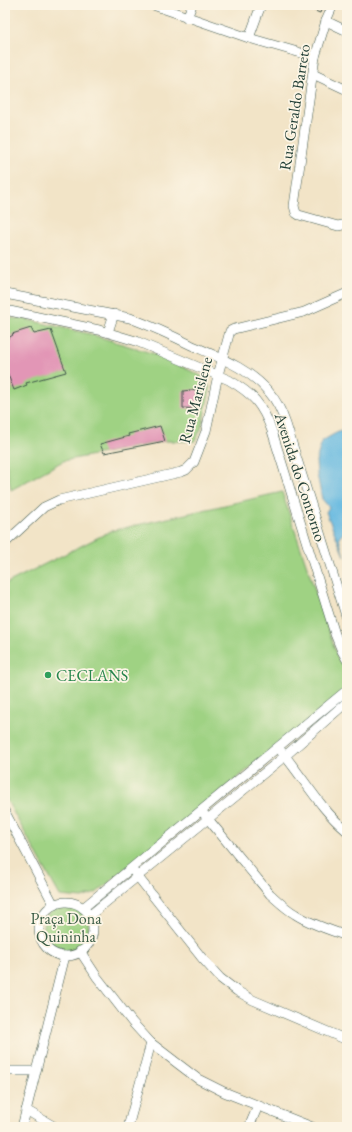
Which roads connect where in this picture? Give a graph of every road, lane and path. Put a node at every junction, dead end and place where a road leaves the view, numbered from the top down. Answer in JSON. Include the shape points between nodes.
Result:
{"nodes":[{"id":1,"x":153,"y":5,"type":"edge"},
{"id":2,"x":192,"y":5,"type":"edge"},
{"id":3,"x":261,"y":5,"type":"edge"},
{"id":4,"x":333,"y":5,"type":"edge"},
{"id":5,"x":187,"y":18,"type":"junction"},
{"id":6,"x":326,"y":21,"type":"junction"},
{"id":7,"x":347,"y":31,"type":"edge"},
{"id":8,"x":249,"y":38,"type":"junction"},
{"id":9,"x":315,"y":57,"type":"junction"},
{"id":10,"x":313,"y":74,"type":"junction"},
{"id":11,"x":347,"y":90,"type":"edge"},
{"id":12,"x":347,"y":224,"type":"edge"},
{"id":13,"x":347,"y":293,"type":"edge"},
{"id":14,"x":5,"y":294,"type":"edge"},
{"id":15,"x":5,"y":310,"type":"edge"},
{"id":16,"x":114,"y":314,"type":"junction"},
{"id":17,"x":108,"y":332,"type":"junction"},
{"id":18,"x":222,"y":358,"type":"junction"},
{"id":19,"x":218,"y":375,"type":"junction"},
{"id":20,"x":5,"y":543,"type":"edge"},
{"id":21,"x":347,"y":619,"type":"edge"},
{"id":22,"x":347,"y":660,"type":"edge"},
{"id":23,"x":347,"y":690,"type":"edge"},
{"id":24,"x":347,"y":702,"type":"edge"},
{"id":25,"x":278,"y":747,"type":"junction"},
{"id":26,"x":285,"y":756,"type":"junction"},
{"id":27,"x":201,"y":810,"type":"junction"},
{"id":28,"x":5,"y":812,"type":"edge"},
{"id":29,"x":208,"y":818,"type":"junction"},
{"id":30,"x":9,"y":828,"type":"edge"},
{"id":31,"x":347,"y":830,"type":"edge"},
{"id":32,"x":131,"y":868,"type":"junction"},
{"id":33,"x":138,"y":876,"type":"junction"},
{"id":34,"x":54,"y":905,"type":"junction"},
{"id":35,"x":83,"y":908,"type":"junction"},
{"id":36,"x":89,"y":916,"type":"junction"},
{"id":37,"x":347,"y":936,"type":"edge"},
{"id":38,"x":80,"y":951,"type":"junction"},
{"id":39,"x":65,"y":956,"type":"junction"},
{"id":40,"x":347,"y":1040,"type":"edge"},
{"id":41,"x":151,"y":1043,"type":"junction"},
{"id":42,"x":5,"y":1071,"type":"edge"},
{"id":43,"x":35,"y":1071,"type":"junction"},
{"id":44,"x":258,"y":1106,"type":"junction"},
{"id":45,"x":26,"y":1110,"type":"junction"},
{"id":46,"x":22,"y":1127,"type":"edge"},
{"id":47,"x":55,"y":1127,"type":"edge"},
{"id":48,"x":128,"y":1127,"type":"edge"},
{"id":49,"x":249,"y":1127,"type":"edge"},
{"id":50,"x":312,"y":1127,"type":"edge"}],
"edges":[{"from":1,"to":5,"type":"street"},
{"from":2,"to":5,"type":"street"},
{"from":3,"to":8,"type":"street"},
{"from":4,"to":6,"type":"street","name":"Rua Geraldo Barreto"},
{"from":5,"to":8,"type":"street"},
{"from":6,"to":7,"type":"street"},
{"from":6,"to":9,"type":"street","name":"Rua Geraldo Barreto"},
{"from":8,"to":9,"type":"street"},
{"from":9,"to":10,"type":"street","name":"Rua Geraldo Barreto"},
{"from":10,"to":11,"type":"street"},
{"from":10,"to":12,"type":"street","name":"Rua Geraldo Barreto","via":[[294,206],[299,215],[338,226]]},
{"from":13,"to":18,"type":"street","name":"Rua Marislene","via":[[304,312],[230,331]]},
{"from":14,"to":16,"type":"street"},
{"from":15,"to":17,"type":"street","name":"Avenida do Contorno"},
{"from":16,"to":17,"type":"street"},
{"from":16,"to":18,"type":"street","via":[[147,324]]},
{"from":17,"to":19,"type":"street","name":"Avenida do Contorno","via":[[155,348]]},
{"from":18,"to":19,"type":"street","name":"Rua Marislene"},
{"from":18,"to":21,"type":"street","via":[[245,370],[268,391],[280,409]]},
{"from":19,"to":20,"type":"street","name":"Rua Marislene","via":[[206,431],[194,462],[186,470],[58,500],[44,507]]},
{"from":19,"to":22,"type":"street","name":"Avenida do Contorno","via":[[242,387],[255,398],[268,421],[335,634]]},
{"from":23,"to":25,"type":"street"},
{"from":24,"to":26,"type":"street"},
{"from":25,"to":26,"type":"street"},
{"from":25,"to":27,"type":"street"},
{"from":26,"to":29,"type":"street"},
{"from":26,"to":31,"type":"street","via":[[325,809]]},
{"from":27,"to":29,"type":"street"},
{"from":27,"to":32,"type":"street"},
{"from":28,"to":30,"type":"street"},
{"from":29,"to":33,"type":"street"},
{"from":29,"to":37,"type":"street","via":[[270,894],[283,906],[307,921]]},
{"from":30,"to":34,"type":"street"},
{"from":32,"to":33,"type":"street"},
{"from":32,"to":35,"type":"street"},
{"from":33,"to":36,"type":"street"},
{"from":33,"to":40,"type":"street","via":[[220,978],[253,1000]]},
{"from":34,"to":35,"type":"street","via":[[69,902]]},
{"from":34,"to":39,"type":"street","via":[[41,917],[39,935],[48,950]]},
{"from":35,"to":36,"type":"street"},
{"from":36,"to":38,"type":"street","via":[[93,931],[91,939]]},
{"from":38,"to":39,"type":"street"},
{"from":38,"to":41,"type":"street","via":[[109,994]]},
{"from":39,"to":43,"type":"street"},
{"from":41,"to":44,"type":"street","via":[[198,1079]]},
{"from":41,"to":48,"type":"street"},
{"from":42,"to":43,"type":"street"},
{"from":43,"to":45,"type":"street"},
{"from":44,"to":49,"type":"street"},
{"from":44,"to":50,"type":"street"},
{"from":45,"to":46,"type":"street"},
{"from":45,"to":47,"type":"street"}]}
